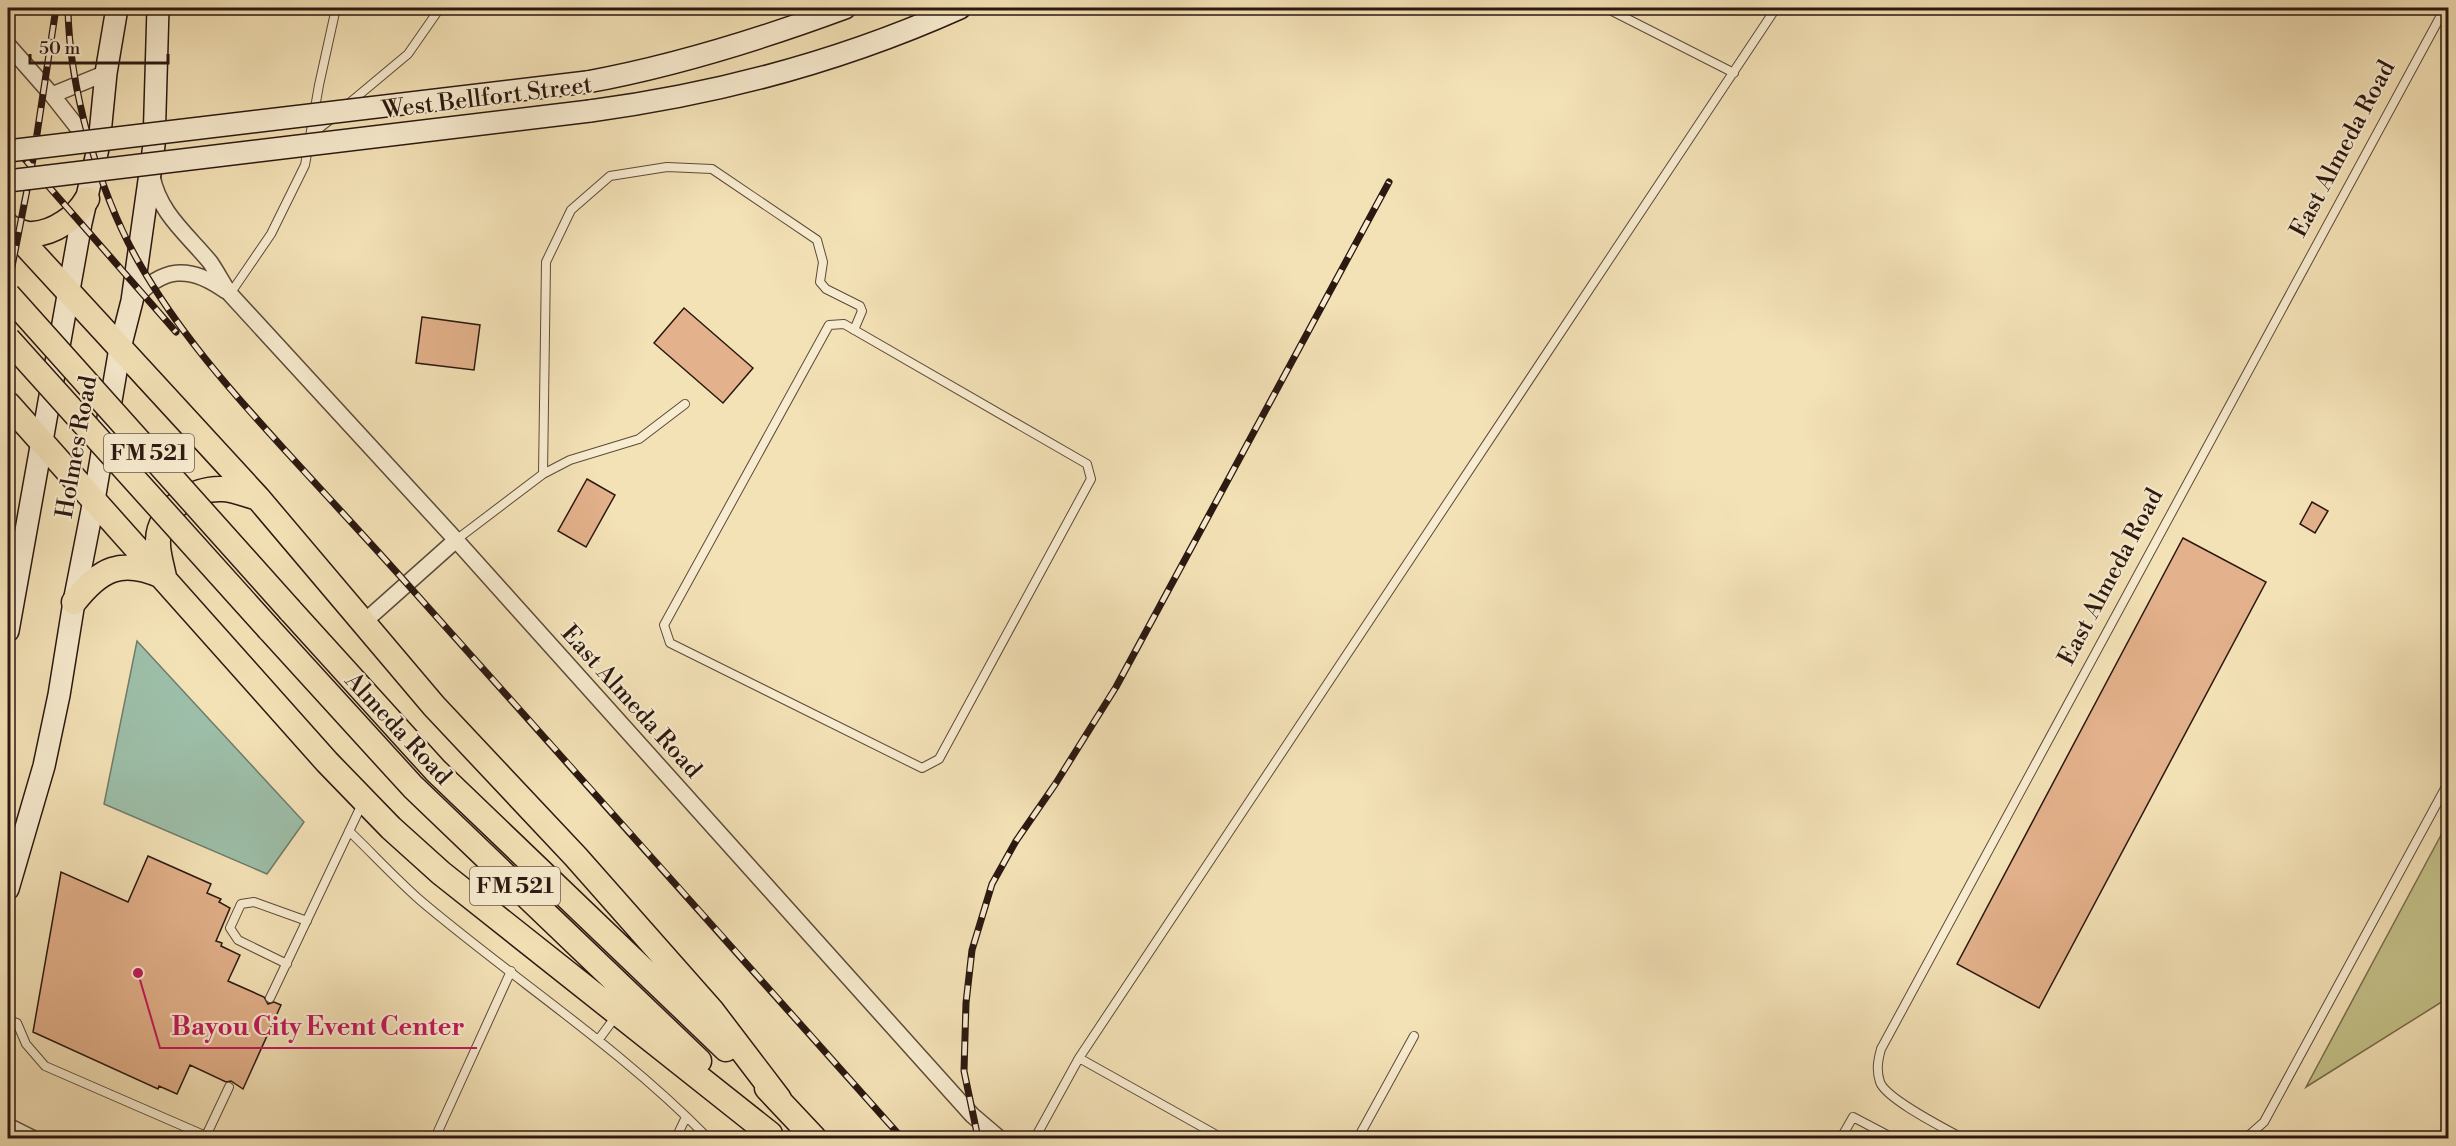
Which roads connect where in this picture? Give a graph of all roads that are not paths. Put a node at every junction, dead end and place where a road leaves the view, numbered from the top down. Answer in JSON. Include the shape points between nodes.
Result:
{"nodes":[{"id":1,"x":117,"y":8,"type":"edge"},
{"id":2,"x":158,"y":8,"type":"edge"},
{"id":3,"x":336,"y":8,"type":"edge"},
{"id":4,"x":440,"y":8,"type":"edge"},
{"id":5,"x":845,"y":8,"type":"edge"},
{"id":6,"x":960,"y":8,"type":"edge"},
{"id":7,"x":1606,"y":8,"type":"edge"},
{"id":8,"x":1776,"y":8,"type":"edge"},
{"id":9,"x":2445,"y":8,"type":"edge"},
{"id":10,"x":8,"y":45,"type":"edge"},
{"id":11,"x":106,"y":73,"type":"junction"},
{"id":12,"x":1734,"y":73,"type":"junction"},
{"id":13,"x":52,"y":95,"type":"junction"},
{"id":14,"x":311,"y":135,"type":"junction"},
{"id":15,"x":8,"y":151,"type":"edge"},
{"id":16,"x":97,"y":152,"type":"junction"},
{"id":17,"x":152,"y":173,"type":"junction"},
{"id":18,"x":8,"y":181,"type":"edge"},
{"id":19,"x":87,"y":198,"type":"junction"},
{"id":20,"x":8,"y":227,"type":"edge"},
{"id":21,"x":69,"y":292,"type":"junction"},
{"id":22,"x":230,"y":294,"type":"junction"},
{"id":23,"x":8,"y":295,"type":"edge"},
{"id":24,"x":132,"y":301,"type":"junction"},
{"id":25,"x":854,"y":330,"type":"junction"},
{"id":26,"x":8,"y":339,"type":"edge"},
{"id":27,"x":120,"y":348,"type":"junction"},
{"id":28,"x":8,"y":404,"type":"edge"},
{"id":29,"x":686,"y":404,"type":"dead end"},
{"id":30,"x":42,"y":441,"type":"junction"},
{"id":31,"x":543,"y":474,"type":"junction"},
{"id":32,"x":258,"y":498,"type":"junction"},
{"id":33,"x":94,"y":500,"type":"junction"},
{"id":34,"x":456,"y":540,"type":"junction"},
{"id":35,"x":164,"y":577,"type":"junction"},
{"id":36,"x":74,"y":602,"type":"junction"},
{"id":37,"x":364,"y":622,"type":"junction"},
{"id":38,"x":8,"y":631,"type":"edge"},
{"id":39,"x":2448,"y":783,"type":"edge"},
{"id":40,"x":363,"y":800,"type":"junction"},
{"id":41,"x":349,"y":831,"type":"junction"},
{"id":42,"x":8,"y":889,"type":"edge"},
{"id":43,"x":307,"y":921,"type":"junction"},
{"id":44,"x":287,"y":964,"type":"junction"},
{"id":45,"x":511,"y":971,"type":"junction"},
{"id":46,"x":270,"y":998,"type":"dead end"},
{"id":47,"x":617,"y":1014,"type":"junction"},
{"id":48,"x":8,"y":1020,"type":"edge"},
{"id":49,"x":1414,"y":1036,"type":"dead end"},
{"id":50,"x":599,"y":1039,"type":"junction"},
{"id":51,"x":1079,"y":1058,"type":"junction"},
{"id":52,"x":229,"y":1087,"type":"dead end"},
{"id":53,"x":779,"y":1099,"type":"junction"},
{"id":54,"x":686,"y":1117,"type":"junction"},
{"id":55,"x":8,"y":1125,"type":"edge"},
{"id":56,"x":772,"y":1136,"type":"edge"},
{"id":57,"x":206,"y":1137,"type":"edge"},
{"id":58,"x":32,"y":1138,"type":"edge"},
{"id":59,"x":435,"y":1138,"type":"edge"},
{"id":60,"x":676,"y":1138,"type":"edge"},
{"id":61,"x":708,"y":1138,"type":"edge"},
{"id":62,"x":814,"y":1138,"type":"edge"},
{"id":63,"x":999,"y":1138,"type":"edge"},
{"id":64,"x":1035,"y":1138,"type":"edge"},
{"id":65,"x":1222,"y":1138,"type":"edge"},
{"id":66,"x":1358,"y":1138,"type":"edge"},
{"id":67,"x":1841,"y":1138,"type":"edge"},
{"id":68,"x":1893,"y":1138,"type":"edge"},
{"id":69,"x":1962,"y":1138,"type":"edge"},
{"id":70,"x":2246,"y":1138,"type":"edge"}],
"edges":[{"from":1,"to":11,"type":"main road","name":"Holmes Road"},
{"from":2,"to":17,"type":"main road","name":"Holmes Road"},
{"from":3,"to":14,"type":"lane"},
{"from":4,"to":14,"type":"lane","via":[[408,54]]},
{"from":5,"to":15,"type":"main road","name":"West Bellfort Street","bridge":true,"via":[[682,61],[587,82]]},
{"from":6,"to":18,"type":"main road","name":"West Bellfort Street","bridge":true,"via":[[866,45],[758,79],[667,100]]},
{"from":7,"to":12,"type":"lane"},
{"from":8,"to":12,"type":"lane"},
{"from":9,"to":69,"type":"lane","name":"East Almeda Road","via":[[1881,1049],[1878,1075],[1890,1095]]},
{"from":10,"to":13,"type":"street"},
{"from":11,"to":13,"type":"street"},
{"from":11,"to":16,"type":"main road","name":"Holmes Road"},
{"from":12,"to":51,"type":"lane"},
{"from":13,"to":16,"type":"street"},
{"from":14,"to":22,"type":"lane","via":[[305,165],[271,234]]},
{"from":16,"to":19,"type":"main road","name":"Holmes Road"},
{"from":17,"to":22,"type":"street","name":"East Almeda Road","via":[[163,207],[210,263]]},
{"from":17,"to":24,"type":"main road","name":"Holmes Road"},
{"from":19,"to":20,"type":"main road","via":[[74,216],[50,229],[32,234]]},
{"from":19,"to":21,"type":"main road","name":"Holmes Road"},
{"from":20,"to":21,"type":"main road"},
{"from":21,"to":27,"type":"main road"},
{"from":21,"to":30,"type":"main road","name":"Holmes Road"},
{"from":22,"to":24,"type":"street","name":"East Almeda Road","via":[[204,278],[180,272],[151,282]]},
{"from":22,"to":34,"type":"street","name":"East Almeda Road"},
{"from":23,"to":53,"type":"main road","name":"Almeda Road","number":"FM 521","bridge":true,"via":[[407,740],[472,807]]},
{"from":24,"to":27,"type":"main road","name":"Holmes Road"},
{"from":25,"to":25,"type":"lane","via":[[1087,464],[1091,479],[939,759],[922,768],[670,643],[664,625],[829,326],[844,324]]},
{"from":25,"to":31,"type":"lane","via":[[862,311],[860,306],[820,282],[823,262],[816,240],[712,169],[667,167],[610,176],[571,210],[546,262]]},
{"from":26,"to":56,"type":"main road","name":"Almeda Road","number":"FM 521","bridge":true,"via":[[413,787]]},
{"from":27,"to":32,"type":"main road"},
{"from":27,"to":33,"type":"main road","name":"Holmes Road"},
{"from":28,"to":30,"type":"main road"},
{"from":29,"to":31,"type":"lane","via":[[639,439],[570,460]]},
{"from":30,"to":33,"type":"main road"},
{"from":30,"to":38,"type":"main road","name":"Holmes Road"},
{"from":31,"to":34,"type":"lane"},
{"from":32,"to":35,"type":"main road","via":[[224,489],[206,490],[177,504],[162,523],[158,540]]},
{"from":32,"to":37,"type":"main road"},
{"from":33,"to":35,"type":"main road"},
{"from":33,"to":36,"type":"main road","name":"Holmes Road"},
{"from":34,"to":37,"type":"street"},
{"from":34,"to":63,"type":"street","name":"East Almeda Road","via":[[972,1115]]},
{"from":35,"to":36,"type":"main road","via":[[134,567],[108,571],[89,583]]},
{"from":35,"to":40,"type":"main road"},
{"from":36,"to":42,"type":"main road","name":"Holmes Road","via":[[44,766]]},
{"from":37,"to":53,"type":"main road","via":[[434,706],[576,857],[712,1011]]},
{"from":39,"to":70,"type":"lane","via":[[2264,1122]]},
{"from":40,"to":41,"type":"lane"},
{"from":40,"to":47,"type":"main road","via":[[441,873]]},
{"from":41,"to":43,"type":"lane"},
{"from":41,"to":45,"type":"lane","via":[[420,900]]},
{"from":43,"to":44,"type":"lane"},
{"from":43,"to":44,"type":"lane","via":[[254,902],[241,904],[235,914],[230,928],[238,940]]},
{"from":44,"to":46,"type":"lane"},
{"from":45,"to":50,"type":"lane"},
{"from":45,"to":59,"type":"lane"},
{"from":47,"to":50,"type":"lane"},
{"from":47,"to":56,"type":"main road"},
{"from":48,"to":57,"type":"lane","via":[[17,1023],[26,1044],[45,1066]]},
{"from":49,"to":66,"type":"lane"},
{"from":50,"to":54,"type":"lane"},
{"from":51,"to":64,"type":"lane"},
{"from":51,"to":65,"type":"lane"},
{"from":52,"to":57,"type":"lane"},
{"from":53,"to":62,"type":"main road","name":"Almeda Road","number":"FM 521"},
{"from":54,"to":60,"type":"lane"},
{"from":54,"to":61,"type":"lane"},
{"from":55,"to":58,"type":"street"},
{"from":67,"to":68,"type":"lane","via":[[1853,1117]]}]}
